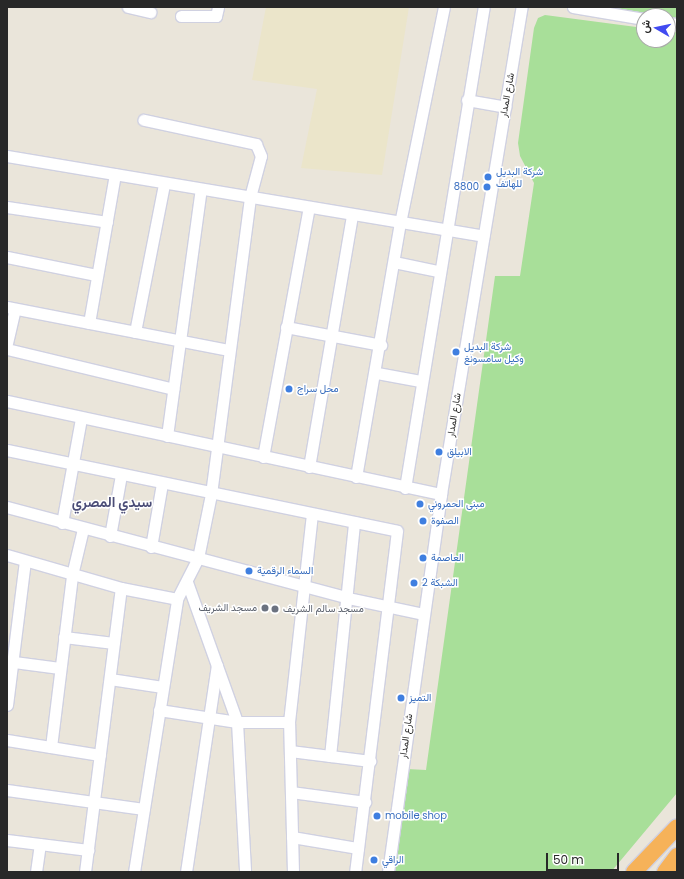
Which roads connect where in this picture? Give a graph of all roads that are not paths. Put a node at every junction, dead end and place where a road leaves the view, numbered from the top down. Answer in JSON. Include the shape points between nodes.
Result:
{"nodes":[{"id":1,"x":128,"y":7,"type":"edge"},
{"id":2,"x":218,"y":7,"type":"edge"},
{"id":3,"x":444,"y":7,"type":"edge"},
{"id":4,"x":484,"y":7,"type":"edge"},
{"id":5,"x":522,"y":7,"type":"edge"},
{"id":6,"x":573,"y":7,"type":"edge"},
{"id":7,"x":150,"y":12,"type":"dead end"},
{"id":8,"x":181,"y":16,"type":"dead end"},
{"id":9,"x":636,"y":18,"type":"edge"},
{"id":10,"x":467,"y":100,"type":"junction"},
{"id":11,"x":505,"y":107,"type":"junction"},
{"id":12,"x":144,"y":120,"type":"dead end"},
{"id":13,"x":7,"y":156,"type":"edge"},
{"id":14,"x":116,"y":174,"type":"junction"},
{"id":15,"x":164,"y":184,"type":"junction"},
{"id":16,"x":201,"y":189,"type":"junction"},
{"id":17,"x":250,"y":197,"type":"junction"},
{"id":18,"x":309,"y":207,"type":"junction"},
{"id":19,"x":7,"y":208,"type":"edge"},
{"id":20,"x":352,"y":215,"type":"junction"},
{"id":21,"x":107,"y":222,"type":"junction"},
{"id":22,"x":400,"y":223,"type":"junction"},
{"id":23,"x":444,"y":230,"type":"junction"},
{"id":24,"x":483,"y":236,"type":"junction"},
{"id":25,"x":7,"y":257,"type":"edge"},
{"id":26,"x":394,"y":262,"type":"junction"},
{"id":27,"x":438,"y":271,"type":"junction"},
{"id":28,"x":96,"y":274,"type":"junction"},
{"id":29,"x":11,"y":308,"type":"edge"},
{"id":30,"x":89,"y":324,"type":"junction"},
{"id":31,"x":286,"y":327,"type":"junction"},
{"id":32,"x":135,"y":332,"type":"junction"},
{"id":33,"x":332,"y":335,"type":"junction"},
{"id":34,"x":179,"y":341,"type":"junction"},
{"id":35,"x":7,"y":343,"type":"edge"},
{"id":36,"x":381,"y":345,"type":"junction"},
{"id":37,"x":7,"y":349,"type":"edge"},
{"id":38,"x":228,"y":350,"type":"junction"},
{"id":39,"x":377,"y":373,"type":"junction"},
{"id":40,"x":420,"y":381,"type":"junction"},
{"id":41,"x":173,"y":389,"type":"junction"},
{"id":42,"x":7,"y":401,"type":"edge"},
{"id":43,"x":80,"y":418,"type":"junction"},
{"id":44,"x":167,"y":436,"type":"junction"},
{"id":45,"x":218,"y":446,"type":"junction"},
{"id":46,"x":7,"y":450,"type":"edge"},
{"id":47,"x":263,"y":457,"type":"junction"},
{"id":48,"x":72,"y":466,"type":"junction"},
{"id":49,"x":310,"y":466,"type":"junction"},
{"id":50,"x":121,"y":475,"type":"junction"},
{"id":51,"x":356,"y":477,"type":"junction"},
{"id":52,"x":162,"y":483,"type":"junction"},
{"id":53,"x":404,"y":488,"type":"junction"},
{"id":54,"x":211,"y":494,"type":"junction"},
{"id":55,"x":441,"y":494,"type":"junction"},
{"id":56,"x":7,"y":507,"type":"edge"},
{"id":57,"x":312,"y":514,"type":"junction"},
{"id":58,"x":354,"y":522,"type":"junction"},
{"id":59,"x":62,"y":523,"type":"junction"},
{"id":60,"x":83,"y":529,"type":"junction"},
{"id":61,"x":110,"y":536,"type":"junction"},
{"id":62,"x":151,"y":547,"type":"junction"},
{"id":63,"x":7,"y":555,"type":"edge"},
{"id":64,"x":198,"y":558,"type":"junction"},
{"id":65,"x":25,"y":561,"type":"junction"},
{"id":66,"x":72,"y":575,"type":"junction"},
{"id":67,"x":186,"y":582,"type":"junction"},
{"id":68,"x":305,"y":586,"type":"junction"},
{"id":69,"x":121,"y":588,"type":"junction"},
{"id":70,"x":348,"y":598,"type":"junction"},
{"id":71,"x":177,"y":599,"type":"junction"},
{"id":72,"x":390,"y":608,"type":"junction"},
{"id":73,"x":423,"y":614,"type":"junction"},
{"id":74,"x":12,"y":629,"type":"edge"},
{"id":75,"x":64,"y":638,"type":"junction"},
{"id":76,"x":114,"y":643,"type":"junction"},
{"id":77,"x":14,"y":662,"type":"junction"},
{"id":78,"x":217,"y":662,"type":"junction"},
{"id":79,"x":60,"y":668,"type":"junction"},
{"id":80,"x":110,"y":679,"type":"junction"},
{"id":81,"x":162,"y":687,"type":"junction"},
{"id":82,"x":7,"y":705,"type":"edge"},
{"id":83,"x":159,"y":710,"type":"junction"},
{"id":84,"x":209,"y":717,"type":"junction"},
{"id":85,"x":237,"y":722,"type":"junction"},
{"id":86,"x":289,"y":722,"type":"junction"},
{"id":87,"x":7,"y":740,"type":"edge"},
{"id":88,"x":51,"y":747,"type":"junction"},
{"id":89,"x":290,"y":751,"type":"junction"},
{"id":90,"x":100,"y":755,"type":"junction"},
{"id":91,"x":330,"y":756,"type":"junction"},
{"id":92,"x":370,"y":761,"type":"junction"},
{"id":93,"x":7,"y":790,"type":"edge"},
{"id":94,"x":291,"y":792,"type":"junction"},
{"id":95,"x":94,"y":802,"type":"junction"},
{"id":96,"x":365,"y":802,"type":"junction"},
{"id":97,"x":144,"y":809,"type":"junction"},
{"id":98,"x":677,"y":827,"type":"edge"},
{"id":99,"x":677,"y":832,"type":"edge"},
{"id":100,"x":292,"y":837,"type":"junction"},
{"id":101,"x":7,"y":840,"type":"edge"},
{"id":102,"x":40,"y":844,"type":"junction"},
{"id":103,"x":358,"y":848,"type":"junction"},
{"id":104,"x":88,"y":850,"type":"junction"},
{"id":105,"x":677,"y":856,"type":"edge"},
{"id":106,"x":36,"y":872,"type":"edge"},
{"id":107,"x":84,"y":872,"type":"edge"},
{"id":108,"x":134,"y":872,"type":"edge"},
{"id":109,"x":186,"y":872,"type":"edge"},
{"id":110,"x":245,"y":872,"type":"edge"},
{"id":111,"x":293,"y":872,"type":"edge"},
{"id":112,"x":355,"y":872,"type":"edge"},
{"id":113,"x":388,"y":872,"type":"edge"},
{"id":114,"x":634,"y":872,"type":"edge"},
{"id":115,"x":647,"y":872,"type":"edge"},
{"id":116,"x":665,"y":872,"type":"edge"}],
"edges":[{"from":1,"to":7,"type":"street"},
{"from":2,"to":8,"type":"street","via":[[216,16]]},
{"from":3,"to":22,"type":"street"},
{"from":4,"to":10,"type":"street"},
{"from":5,"to":11,"type":"street","name":"شارع المدار"},
{"from":6,"to":9,"type":"street"},
{"from":10,"to":11,"type":"street"},
{"from":10,"to":23,"type":"street"},
{"from":11,"to":24,"type":"street","name":"شارع المدار"},
{"from":12,"to":17,"type":"street","via":[[256,144],[261,156]]},
{"from":13,"to":14,"type":"street"},
{"from":14,"to":15,"type":"street"},
{"from":14,"to":21,"type":"street"},
{"from":15,"to":16,"type":"street"},
{"from":15,"to":32,"type":"street"},
{"from":16,"to":17,"type":"street"},
{"from":16,"to":34,"type":"street"},
{"from":17,"to":18,"type":"street"},
{"from":17,"to":38,"type":"street"},
{"from":18,"to":20,"type":"street"},
{"from":18,"to":31,"type":"street"},
{"from":19,"to":21,"type":"street"},
{"from":20,"to":22,"type":"street"},
{"from":20,"to":33,"type":"street"},
{"from":21,"to":28,"type":"street"},
{"from":22,"to":23,"type":"street"},
{"from":22,"to":26,"type":"street"},
{"from":23,"to":24,"type":"street"},
{"from":23,"to":27,"type":"street"},
{"from":24,"to":55,"type":"street","name":"شارع المدار"},
{"from":25,"to":28,"type":"street"},
{"from":26,"to":27,"type":"street"},
{"from":26,"to":36,"type":"street"},
{"from":27,"to":40,"type":"street"},
{"from":28,"to":30,"type":"street"},
{"from":29,"to":30,"type":"street"},
{"from":29,"to":35,"type":"street"},
{"from":30,"to":32,"type":"street"},
{"from":31,"to":33,"type":"street"},
{"from":31,"to":47,"type":"street"},
{"from":32,"to":34,"type":"street"},
{"from":33,"to":36,"type":"street"},
{"from":33,"to":49,"type":"street"},
{"from":34,"to":38,"type":"street"},
{"from":34,"to":41,"type":"street"},
{"from":36,"to":39,"type":"street"},
{"from":37,"to":41,"type":"street"},
{"from":38,"to":45,"type":"street"},
{"from":39,"to":40,"type":"street"},
{"from":39,"to":51,"type":"street"},
{"from":40,"to":53,"type":"street"},
{"from":41,"to":44,"type":"street"},
{"from":42,"to":43,"type":"street"},
{"from":43,"to":44,"type":"street"},
{"from":43,"to":48,"type":"street"},
{"from":44,"to":45,"type":"street"},
{"from":45,"to":47,"type":"street"},
{"from":45,"to":54,"type":"street"},
{"from":46,"to":48,"type":"street"},
{"from":47,"to":49,"type":"street"},
{"from":48,"to":50,"type":"street"},
{"from":48,"to":59,"type":"street"},
{"from":49,"to":51,"type":"street"},
{"from":50,"to":52,"type":"street"},
{"from":50,"to":61,"type":"street"},
{"from":51,"to":53,"type":"street"},
{"from":52,"to":54,"type":"street"},
{"from":52,"to":62,"type":"street"},
{"from":53,"to":55,"type":"street"},
{"from":54,"to":57,"type":"street"},
{"from":54,"to":64,"type":"street"},
{"from":55,"to":73,"type":"street","name":"شارع المدار"},
{"from":56,"to":59,"type":"street"},
{"from":57,"to":58,"type":"street"},
{"from":57,"to":68,"type":"street"},
{"from":58,"to":70,"type":"street"},
{"from":58,"to":72,"type":"street","via":[[398,532]]},
{"from":59,"to":60,"type":"street"},
{"from":60,"to":61,"type":"street"},
{"from":60,"to":66,"type":"street"},
{"from":61,"to":62,"type":"street"},
{"from":62,"to":64,"type":"street"},
{"from":63,"to":65,"type":"street"},
{"from":64,"to":67,"type":"street"},
{"from":64,"to":68,"type":"street"},
{"from":65,"to":66,"type":"street"},
{"from":65,"to":74,"type":"street"},
{"from":66,"to":69,"type":"street"},
{"from":66,"to":75,"type":"street"},
{"from":67,"to":71,"type":"street"},
{"from":67,"to":78,"type":"street"},
{"from":68,"to":70,"type":"street"},
{"from":68,"to":86,"type":"street"},
{"from":69,"to":71,"type":"street"},
{"from":69,"to":76,"type":"street"},
{"from":70,"to":72,"type":"street"},
{"from":70,"to":91,"type":"street"},
{"from":71,"to":81,"type":"street"},
{"from":72,"to":73,"type":"street"},
{"from":72,"to":92,"type":"street"},
{"from":73,"to":113,"type":"street","name":"شارع المدار"},
{"from":74,"to":77,"type":"street"},
{"from":75,"to":76,"type":"street"},
{"from":75,"to":79,"type":"street"},
{"from":76,"to":80,"type":"street"},
{"from":77,"to":79,"type":"street"},
{"from":77,"to":82,"type":"street"},
{"from":78,"to":84,"type":"street"},
{"from":78,"to":85,"type":"street"},
{"from":79,"to":88,"type":"street"},
{"from":80,"to":81,"type":"street"},
{"from":80,"to":90,"type":"street"},
{"from":81,"to":83,"type":"street"},
{"from":83,"to":84,"type":"street"},
{"from":83,"to":97,"type":"street"},
{"from":84,"to":85,"type":"street"},
{"from":84,"to":109,"type":"street"},
{"from":85,"to":86,"type":"street"},
{"from":85,"to":110,"type":"street"},
{"from":86,"to":89,"type":"street"},
{"from":87,"to":88,"type":"street"},
{"from":88,"to":90,"type":"street"},
{"from":89,"to":91,"type":"street"},
{"from":89,"to":94,"type":"street"},
{"from":90,"to":95,"type":"street"},
{"from":91,"to":92,"type":"street"},
{"from":92,"to":96,"type":"street"},
{"from":93,"to":95,"type":"street"},
{"from":94,"to":96,"type":"street"},
{"from":94,"to":100,"type":"street"},
{"from":95,"to":97,"type":"street"},
{"from":95,"to":104,"type":"street"},
{"from":96,"to":103,"type":"street"},
{"from":97,"to":108,"type":"street"},
{"from":98,"to":114,"type":"highway"},
{"from":99,"to":115,"type":"highway"},
{"from":100,"to":103,"type":"street"},
{"from":100,"to":111,"type":"street"},
{"from":101,"to":102,"type":"street"},
{"from":102,"to":104,"type":"street"},
{"from":102,"to":106,"type":"street"},
{"from":103,"to":112,"type":"street"},
{"from":104,"to":107,"type":"street"},
{"from":105,"to":116,"type":"highway"}]}
